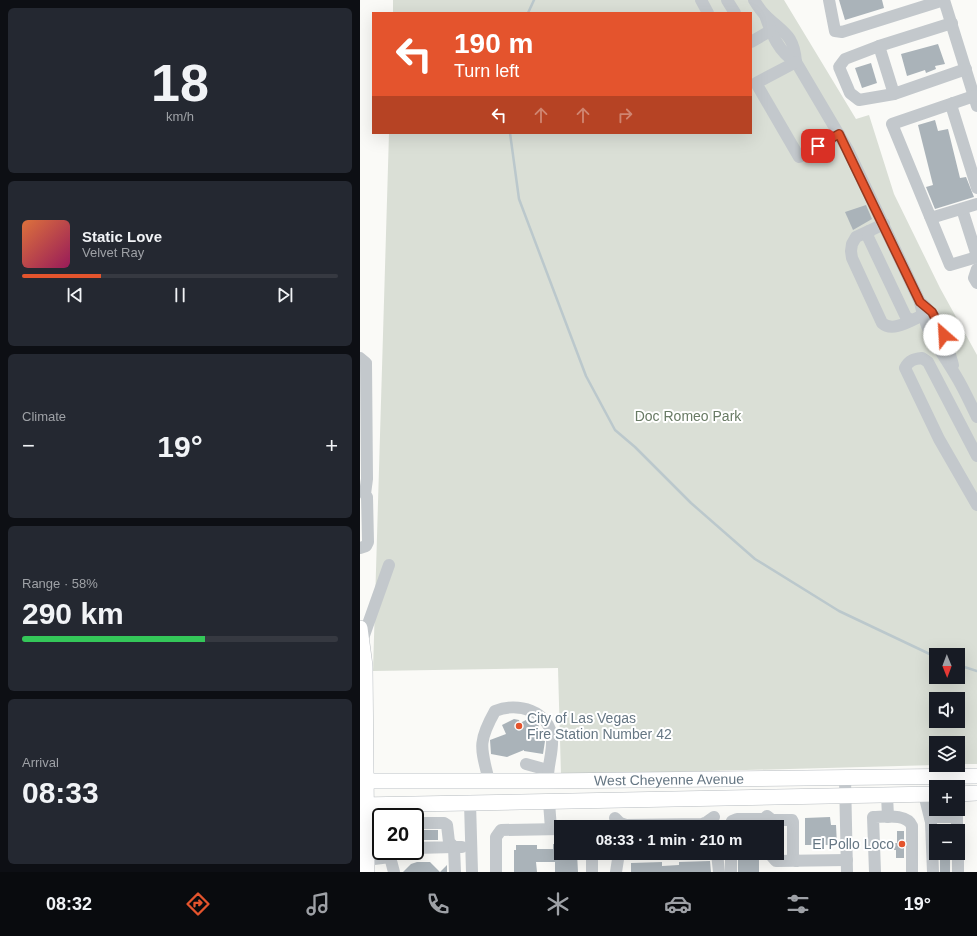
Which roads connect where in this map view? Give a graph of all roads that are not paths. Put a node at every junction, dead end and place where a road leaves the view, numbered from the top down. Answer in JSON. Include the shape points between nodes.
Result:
{"nodes":[{"id":1,"x":701,"y":0,"type":"edge"},
{"id":2,"x":727,"y":0,"type":"edge"},
{"id":3,"x":754,"y":0,"type":"edge"},
{"id":4,"x":829,"y":0,"type":"edge"},
{"id":5,"x":944,"y":0,"type":"edge"},
{"id":6,"x":913,"y":5,"type":"edge"},
{"id":7,"x":707,"y":12,"type":"edge"},
{"id":8,"x":734,"y":12,"type":"edge"},
{"id":9,"x":764,"y":14,"type":"junction"},
{"id":10,"x":952,"y":23,"type":"junction"},
{"id":11,"x":770,"y":31,"type":"junction"},
{"id":12,"x":752,"y":40,"type":"edge"},
{"id":13,"x":879,"y":46,"type":"junction"},
{"id":14,"x":796,"y":62,"type":"junction"},
{"id":15,"x":966,"y":69,"type":"junction"},
{"id":16,"x":894,"y":94,"type":"junction"},
{"id":17,"x":975,"y":101,"type":"edge"},
{"id":18,"x":953,"y":103,"type":"junction"},
{"id":19,"x":839,"y":134,"type":"junction"},
{"id":20,"x":977,"y":188,"type":"edge"},
{"id":21,"x":977,"y":204,"type":"edge"},
{"id":22,"x":962,"y":209,"type":"junction"},
{"id":23,"x":930,"y":216,"type":"junction"},
{"id":24,"x":884,"y":224,"type":"junction"},
{"id":25,"x":870,"y":231,"type":"junction"},
{"id":26,"x":977,"y":257,"type":"edge"},
{"id":27,"x":977,"y":269,"type":"edge"},
{"id":28,"x":977,"y":283,"type":"edge"},
{"id":29,"x":920,"y":302,"type":"junction"},
{"id":30,"x":923,"y":315,"type":"junction"},
{"id":31,"x":911,"y":320,"type":"junction"},
{"id":32,"x":938,"y":349,"type":"junction"},
{"id":33,"x":360,"y":358,"type":"edge"},
{"id":34,"x":922,"y":358,"type":"junction"},
{"id":35,"x":956,"y":376,"type":"junction"},
{"id":36,"x":977,"y":417,"type":"edge"},
{"id":37,"x":977,"y":456,"type":"edge"},
{"id":38,"x":977,"y":505,"type":"edge"},
{"id":39,"x":360,"y":548,"type":"edge"},
{"id":40,"x":389,"y":565,"type":"dead end"},
{"id":41,"x":361,"y":635,"type":"edge"},
{"id":42,"x":526,"y":764,"type":"dead end"},
{"id":43,"x":977,"y":776,"type":"edge"},
{"id":44,"x":547,"y":777,"type":"junction"},
{"id":45,"x":713,"y":778,"type":"junction"},
{"id":46,"x":845,"y":778,"type":"junction"},
{"id":47,"x":363,"y":781,"type":"edge"},
{"id":48,"x":489,"y":781,"type":"junction"},
{"id":49,"x":977,"y":793,"type":"edge"},
{"id":50,"x":929,"y":794,"type":"edge"},
{"id":51,"x":965,"y":794,"type":"edge"},
{"id":52,"x":887,"y":795,"type":"junction"},
{"id":53,"x":846,"y":796,"type":"junction"},
{"id":54,"x":766,"y":798,"type":"junction"},
{"id":55,"x":713,"y":799,"type":"junction"},
{"id":56,"x":614,"y":801,"type":"junction"},
{"id":57,"x":549,"y":802,"type":"junction"},
{"id":58,"x":470,"y":803,"type":"junction"},
{"id":59,"x":415,"y":804,"type":"junction"},
{"id":60,"x":363,"y":805,"type":"edge"},
{"id":61,"x":415,"y":808,"type":"edge"},
{"id":62,"x":937,"y":816,"type":"edge"},
{"id":63,"x":888,"y":817,"type":"junction"},
{"id":64,"x":930,"y":817,"type":"joint"},
{"id":65,"x":615,"y":820,"type":"edge"},
{"id":66,"x":714,"y":820,"type":"edge"},
{"id":67,"x":734,"y":820,"type":"edge"},
{"id":68,"x":766,"y":820,"type":"edge"},
{"id":69,"x":768,"y":820,"type":"edge"},
{"id":70,"x":784,"y":820,"type":"edge"},
{"id":71,"x":554,"y":821,"type":"edge"},
{"id":72,"x":424,"y":823,"type":"edge"},
{"id":73,"x":554,"y":829,"type":"edge"},
{"id":74,"x":454,"y":847,"type":"junction"},
{"id":75,"x":471,"y":847,"type":"junction"},
{"id":76,"x":424,"y":848,"type":"edge"},
{"id":77,"x":379,"y":860,"type":"edge"},
{"id":78,"x":393,"y":860,"type":"edge"},
{"id":79,"x":592,"y":860,"type":"edge"},
{"id":80,"x":618,"y":860,"type":"edge"},
{"id":81,"x":718,"y":860,"type":"edge"},
{"id":82,"x":731,"y":860,"type":"edge"},
{"id":83,"x":775,"y":860,"type":"edge"},
{"id":84,"x":958,"y":860,"type":"edge"},
{"id":85,"x":802,"y":864,"type":"edge"},
{"id":86,"x":367,"y":866,"type":"edge"},
{"id":87,"x":847,"y":866,"type":"edge"},
{"id":88,"x":826,"y":867,"type":"edge"},
{"id":89,"x":394,"y":872,"type":"edge"},
{"id":90,"x":455,"y":872,"type":"edge"},
{"id":91,"x":472,"y":872,"type":"edge"},
{"id":92,"x":496,"y":872,"type":"edge"},
{"id":93,"x":592,"y":872,"type":"edge"},
{"id":94,"x":616,"y":872,"type":"edge"},
{"id":95,"x":719,"y":872,"type":"edge"},
{"id":96,"x":731,"y":872,"type":"edge"},
{"id":97,"x":876,"y":872,"type":"edge"},
{"id":98,"x":912,"y":872,"type":"edge"},
{"id":99,"x":933,"y":872,"type":"edge"},
{"id":100,"x":958,"y":872,"type":"edge"}],
"edges":[{"from":1,"to":7,"type":"street"},
{"from":2,"to":8,"type":"street"},
{"from":3,"to":9,"type":"street"},
{"from":4,"to":6,"type":"street","via":[[835,31],[842,32]]},
{"from":5,"to":6,"type":"street"},
{"from":5,"to":10,"type":"street"},
{"from":9,"to":11,"type":"street"},
{"from":9,"to":14,"type":"street","via":[[790,37],[795,49]]},
{"from":10,"to":13,"type":"street"},
{"from":10,"to":15,"type":"street"},
{"from":11,"to":12,"type":"street"},
{"from":11,"to":14,"type":"street","via":[[786,57]]},
{"from":13,"to":16,"type":"street"},
{"from":13,"to":16,"type":"street","via":[[845,59],[840,68],[850,94],[859,100]]},
{"from":14,"to":19,"type":"street"},
{"from":14,"to":19,"type":"street","via":[[756,83],[799,157]]},
{"from":15,"to":16,"type":"street"},
{"from":15,"to":17,"type":"street"},
{"from":17,"to":18,"type":"street"},
{"from":18,"to":20,"type":"street","via":[[952,108]]},
{"from":18,"to":23,"type":"street","via":[[892,124]]},
{"from":19,"to":24,"type":"street"},
{"from":21,"to":22,"type":"street"},
{"from":22,"to":23,"type":"street"},
{"from":22,"to":26,"type":"street"},
{"from":23,"to":26,"type":"street","via":[[950,265]]},
{"from":24,"to":25,"type":"street"},
{"from":24,"to":29,"type":"street"},
{"from":25,"to":31,"type":"street","via":[[868,237],[906,316]]},
{"from":25,"to":31,"type":"street","via":[[856,237],[851,250],[852,258],[882,323],[892,328]]},
{"from":27,"to":28,"type":"street","via":[[974,278]]},
{"from":29,"to":30,"type":"street"},
{"from":29,"to":35,"type":"street","via":[[932,312],[941,327]]},
{"from":30,"to":31,"type":"street"},
{"from":30,"to":32,"type":"street"},
{"from":32,"to":34,"type":"street"},
{"from":32,"to":35,"type":"street"},
{"from":33,"to":39,"type":"street","via":[[366,363],[365,494],[368,542]]},
{"from":34,"to":37,"type":"street","via":[[928,362]]},
{"from":34,"to":38,"type":"street","via":[[913,359],[905,368],[939,439]]},
{"from":35,"to":36,"type":"street"},
{"from":40,"to":41,"type":"street"},
{"from":41,"to":47,"type":"main road","via":[[365,666]]},
{"from":42,"to":44,"type":"street","via":[[544,769]]},
{"from":43,"to":46,"type":"main road","name":"West Cheyenne Avenue"},
{"from":44,"to":45,"type":"main road","name":"West Cheyenne Avenue"},
{"from":44,"to":48,"type":"main road","name":"West Cheyenne Avenue"},
{"from":44,"to":48,"type":"street","via":[[551,731],[538,714],[528,709],[506,707],[495,711],[483,736],[482,753]]},
{"from":44,"to":57,"type":"main road"},
{"from":45,"to":46,"type":"main road","name":"West Cheyenne Avenue"},
{"from":45,"to":55,"type":"main road"},
{"from":46,"to":53,"type":"street"},
{"from":47,"to":48,"type":"main road","name":"West Cheyenne Avenue"},
{"from":47,"to":60,"type":"main road"},
{"from":49,"to":51,"type":"main road"},
{"from":50,"to":52,"type":"main road","name":"West Cheyenne Avenue"},
{"from":52,"to":53,"type":"main road","name":"West Cheyenne Avenue"},
{"from":52,"to":63,"type":"street"},
{"from":53,"to":54,"type":"main road","name":"West Cheyenne Avenue"},
{"from":53,"to":87,"type":"street"},
{"from":54,"to":55,"type":"main road","name":"West Cheyenne Avenue"},
{"from":54,"to":69,"type":"street"},
{"from":55,"to":56,"type":"main road","name":"West Cheyenne Avenue"},
{"from":55,"to":66,"type":"street"},
{"from":56,"to":57,"type":"main road","name":"West Cheyenne Avenue"},
{"from":56,"to":65,"type":"street"},
{"from":57,"to":58,"type":"main road","name":"West Cheyenne Avenue"},
{"from":57,"to":71,"type":"street"},
{"from":58,"to":59,"type":"main road","name":"West Cheyenne Avenue"},
{"from":58,"to":75,"type":"street"},
{"from":59,"to":60,"type":"main road","name":"West Cheyenne Avenue"},
{"from":59,"to":61,"type":"street"},
{"from":60,"to":86,"type":"main road"},
{"from":62,"to":64,"type":"street"},
{"from":63,"to":97,"type":"street","via":[[873,817]]},
{"from":63,"to":98,"type":"street","via":[[905,818],[910,821]]},
{"from":64,"to":99,"type":"street"},
{"from":67,"to":68,"type":"street"},
{"from":70,"to":85,"type":"street","via":[[793,822],[793,856]]},
{"from":72,"to":74,"type":"street","via":[[447,825],[449,842]]},
{"from":73,"to":92,"type":"street","via":[[501,830],[496,837]]},
{"from":74,"to":75,"type":"street"},
{"from":74,"to":76,"type":"street"},
{"from":74,"to":90,"type":"street"},
{"from":75,"to":91,"type":"street"},
{"from":77,"to":86,"type":"street"},
{"from":78,"to":89,"type":"street"},
{"from":79,"to":93,"type":"street"},
{"from":80,"to":94,"type":"street"},
{"from":81,"to":95,"type":"street"},
{"from":82,"to":96,"type":"street"},
{"from":83,"to":85,"type":"street"},
{"from":84,"to":100,"type":"street"},
{"from":85,"to":88,"type":"street"},
{"from":87,"to":88,"type":"street"}]}
